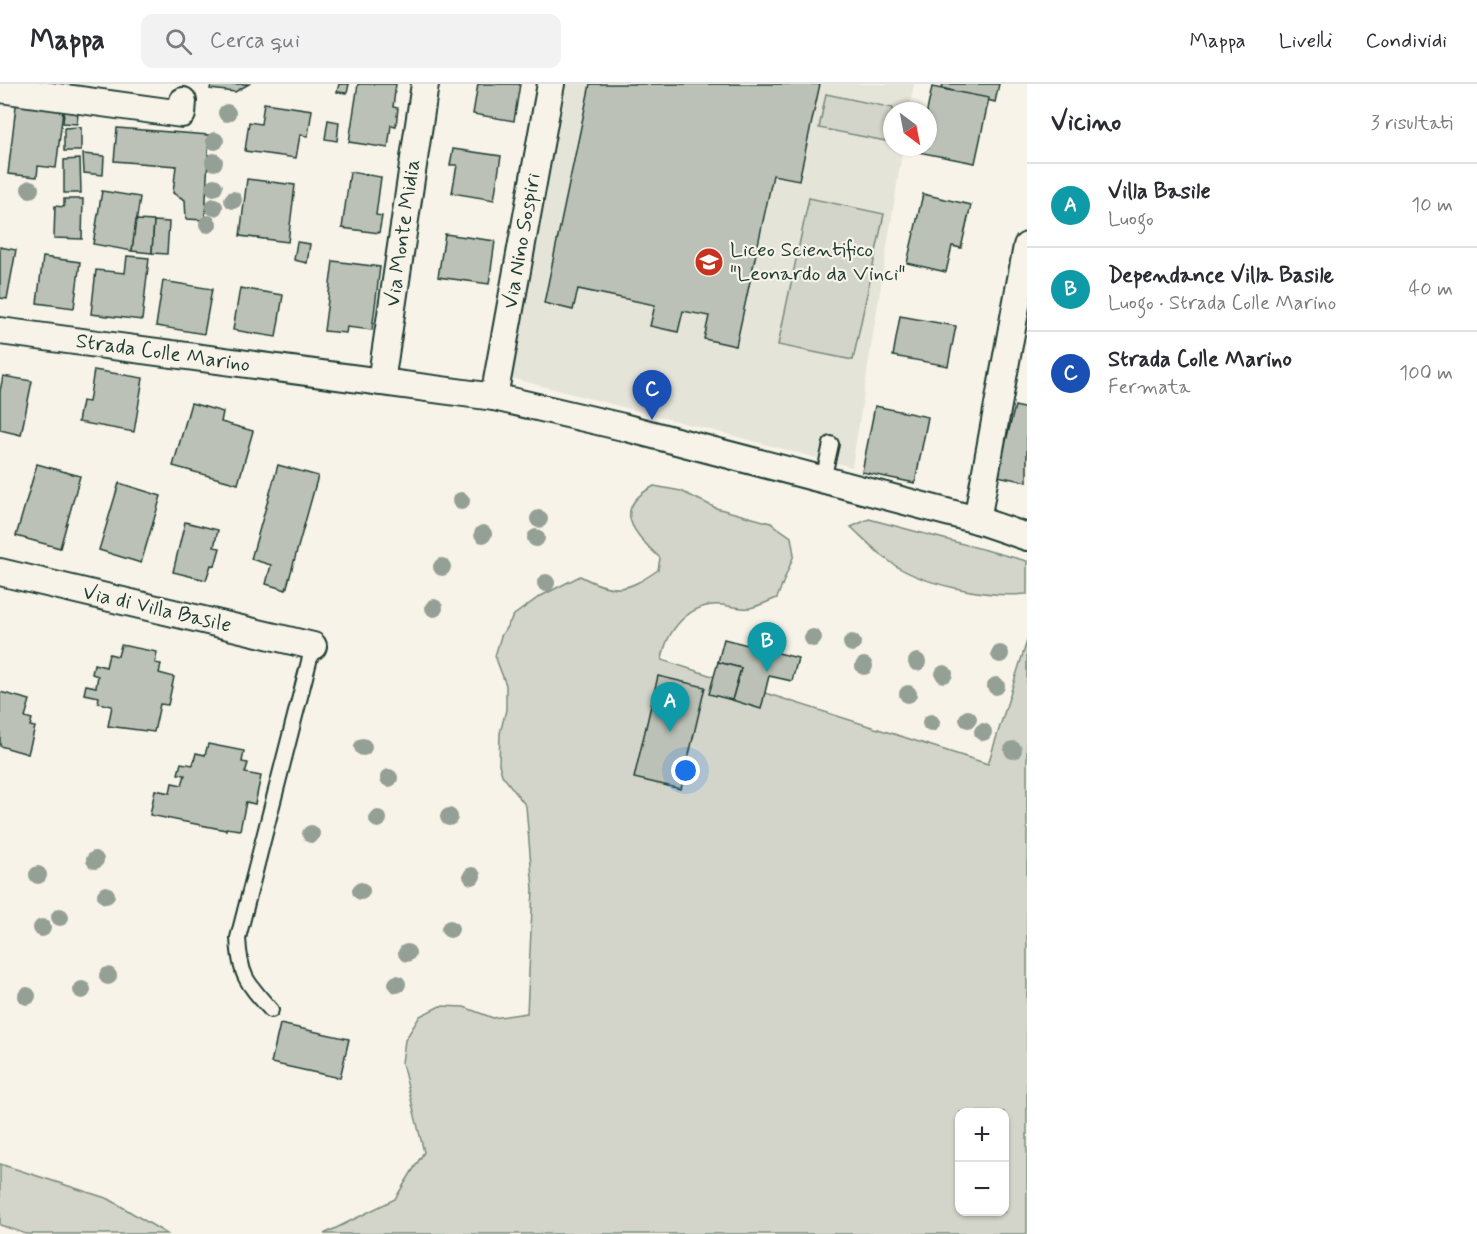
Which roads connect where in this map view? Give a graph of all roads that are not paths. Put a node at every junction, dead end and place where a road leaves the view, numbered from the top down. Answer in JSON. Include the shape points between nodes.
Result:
{"nodes":[{"id":1,"x":425,"y":84,"type":"edge"},
{"id":2,"x":551,"y":84,"type":"edge"},
{"id":3,"x":0,"y":89,"type":"edge"},
{"id":4,"x":183,"y":101,"type":"dead end"},
{"id":5,"x":1027,"y":246,"type":"edge"},
{"id":6,"x":0,"y":331,"type":"edge"},
{"id":7,"x":381,"y":382,"type":"junction"},
{"id":8,"x":494,"y":397,"type":"junction"},
{"id":9,"x":831,"y":444,"type":"dead end"},
{"id":10,"x":823,"y":480,"type":"junction"},
{"id":11,"x":977,"y":520,"type":"junction"},
{"id":12,"x":1027,"y":537,"type":"edge"},
{"id":13,"x":0,"y":572,"type":"edge"},
{"id":14,"x":313,"y":646,"type":"joint"},
{"id":15,"x":271,"y":1010,"type":"dead end"}],
"edges":[{"from":1,"to":7,"type":"street","name":"Via Monte Midia"},
{"from":2,"to":8,"type":"street","name":"Via Nino Sospiri"},
{"from":3,"to":4,"type":"street","via":[[182,114]]},
{"from":5,"to":11,"type":"street"},
{"from":6,"to":7,"type":"street","name":"Strada Colle Marino"},
{"from":7,"to":8,"type":"street","name":"Strada Colle Marino"},
{"from":8,"to":10,"type":"street","name":"Strada Colle Marino"},
{"from":9,"to":10,"type":"lane"},
{"from":10,"to":11,"type":"street","name":"Strada Colle Marino"},
{"from":11,"to":12,"type":"street","name":"Strada Colle Marino"},
{"from":13,"to":14,"type":"street","name":"Via di Villa Basile"},
{"from":14,"to":15,"type":"lane","via":[[238,938],[245,980]]}]}
